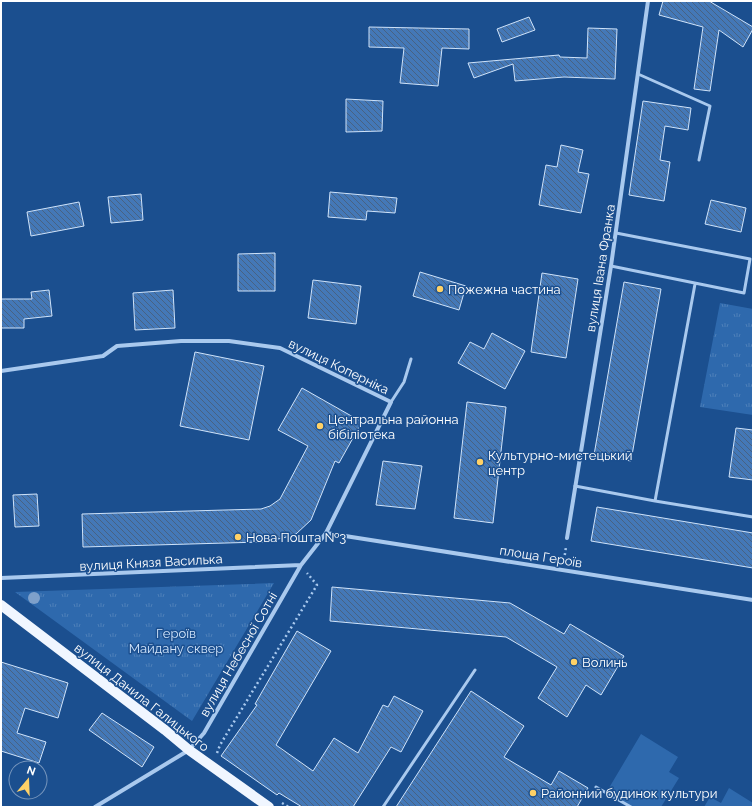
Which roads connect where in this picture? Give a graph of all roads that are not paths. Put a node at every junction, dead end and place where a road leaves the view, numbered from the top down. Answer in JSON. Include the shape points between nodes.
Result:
{"nodes":[{"id":1,"x":648,"y":1,"type":"edge"},
{"id":2,"x":638,"y":74,"type":"junction"},
{"id":3,"x":698,"y":160,"type":"dead end"},
{"id":4,"x":616,"y":233,"type":"junction"},
{"id":5,"x":611,"y":266,"type":"junction"},
{"id":6,"x":695,"y":284,"type":"junction"},
{"id":7,"x":411,"y":359,"type":"dead end"},
{"id":8,"x":1,"y":371,"type":"edge"},
{"id":9,"x":391,"y":402,"type":"junction"},
{"id":10,"x":575,"y":486,"type":"junction"},
{"id":11,"x":654,"y":501,"type":"junction"},
{"id":12,"x":753,"y":517,"type":"edge"},
{"id":13,"x":326,"y":533,"type":"junction"},
{"id":14,"x":567,"y":538,"type":"road end"},
{"id":15,"x":301,"y":565,"type":"junction"},
{"id":16,"x":1,"y":578,"type":"edge"},
{"id":17,"x":753,"y":600,"type":"edge"},
{"id":18,"x":1,"y":605,"type":"edge"},
{"id":19,"x":475,"y":670,"type":"dead end"},
{"id":20,"x":189,"y":750,"type":"junction"},
{"id":21,"x":596,"y":787,"type":"dead end"},
{"id":22,"x":95,"y":807,"type":"edge"},
{"id":23,"x":269,"y":807,"type":"edge"},
{"id":24,"x":383,"y":807,"type":"edge"},
{"id":25,"x":630,"y":807,"type":"edge"}],
"edges":[{"from":1,"to":2,"type":"street","name":"вулиця Івана Франка"},
{"from":2,"to":3,"type":"lane","via":[[710,106]]},
{"from":2,"to":4,"type":"street","name":"вулиця Івана Франка"},
{"from":4,"to":5,"type":"street","name":"вулиця Івана Франка"},
{"from":4,"to":6,"type":"lane","via":[[750,259],[744,292]]},
{"from":5,"to":6,"type":"lane"},
{"from":5,"to":10,"type":"street","name":"вулиця Івана Франка"},
{"from":6,"to":11,"type":"lane"},
{"from":7,"to":9,"type":"lane","via":[[404,382]]},
{"from":8,"to":9,"type":"street","name":"вулиця Коперніка","via":[[103,356],[117,346],[181,341],[230,341],[280,348]]},
{"from":9,"to":13,"type":"street","name":"вулиця Коперніка"},
{"from":10,"to":11,"type":"lane"},
{"from":10,"to":14,"type":"street","name":"вулиця Івана Франка"},
{"from":11,"to":12,"type":"lane"},
{"from":13,"to":15,"type":"street","name":"вулиця Коперніка"},
{"from":13,"to":17,"type":"street","name":"площа Героїв"},
{"from":15,"to":16,"type":"street","name":"вулиця Князя Василька"},
{"from":15,"to":20,"type":"street","name":"вулиця Небесної Сотні","via":[[204,733]]},
{"from":18,"to":20,"type":"main road","name":"вулиця Данила Галицького"},
{"from":19,"to":24,"type":"lane"},
{"from":20,"to":22,"type":"street","name":"вулиця Небесної Сотні"},
{"from":20,"to":23,"type":"main road","name":"вулиця Данила Галицького"},
{"from":21,"to":25,"type":"lane"}]}
